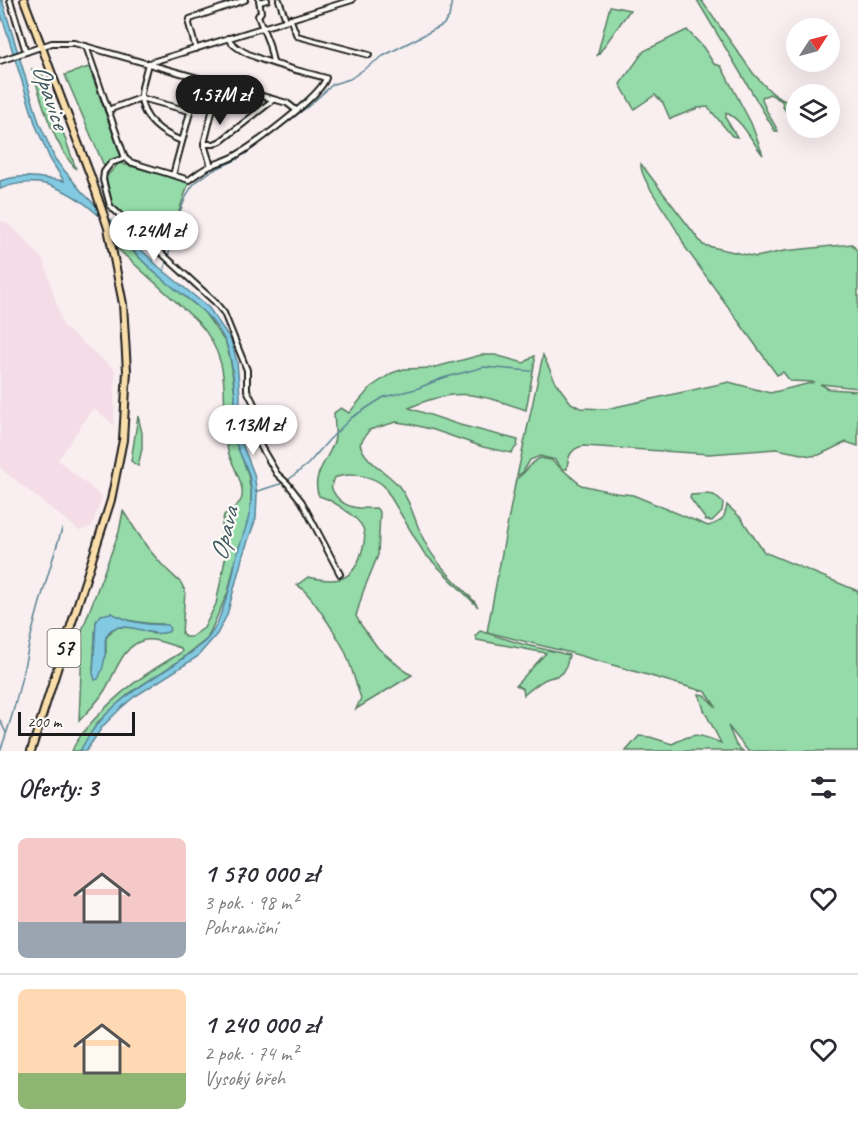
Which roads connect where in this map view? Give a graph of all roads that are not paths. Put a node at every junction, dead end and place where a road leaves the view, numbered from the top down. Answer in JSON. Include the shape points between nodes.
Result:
{"nodes":[{"id":1,"x":10,"y":0,"type":"edge"},
{"id":2,"x":24,"y":0,"type":"edge"},
{"id":3,"x":245,"y":0,"type":"edge"},
{"id":4,"x":267,"y":0,"type":"edge"},
{"id":5,"x":279,"y":0,"type":"edge"},
{"id":6,"x":352,"y":0,"type":"edge"},
{"id":7,"x":259,"y":1,"type":"edge"},
{"id":8,"x":288,"y":19,"type":"junction"},
{"id":9,"x":263,"y":27,"type":"junction"},
{"id":10,"x":228,"y":38,"type":"junction"},
{"id":11,"x":42,"y":46,"type":"junction"},
{"id":12,"x":86,"y":46,"type":"junction"},
{"id":13,"x":196,"y":49,"type":"junction"},
{"id":14,"x":25,"y":52,"type":"junction"},
{"id":15,"x":369,"y":56,"type":"dead end"},
{"id":16,"x":165,"y":59,"type":"junction"},
{"id":17,"x":0,"y":61,"type":"edge"},
{"id":18,"x":273,"y":62,"type":"junction"},
{"id":19,"x":148,"y":63,"type":"junction"},
{"id":20,"x":165,"y":69,"type":"junction"},
{"id":21,"x":199,"y":79,"type":"junction"},
{"id":22,"x":226,"y":86,"type":"junction"},
{"id":23,"x":141,"y":98,"type":"junction"},
{"id":24,"x":274,"y":100,"type":"junction"},
{"id":25,"x":108,"y":110,"type":"junction"},
{"id":26,"x":296,"y":110,"type":"junction"},
{"id":27,"x":189,"y":111,"type":"junction"},
{"id":28,"x":182,"y":141,"type":"junction"},
{"id":29,"x":204,"y":144,"type":"junction"},
{"id":30,"x":125,"y":159,"type":"junction"},
{"id":31,"x":211,"y":166,"type":"junction"},
{"id":32,"x":173,"y":175,"type":"junction"},
{"id":33,"x":340,"y":574,"type":"dead end"},
{"id":34,"x":31,"y":751,"type":"edge"}],
"edges":[{"from":1,"to":14,"type":"street"},
{"from":2,"to":11,"type":"main road","number":"57"},
{"from":3,"to":13,"type":"street","via":[[190,20]]},
{"from":4,"to":7,"type":"street"},
{"from":5,"to":8,"type":"street"},
{"from":6,"to":8,"type":"street"},
{"from":7,"to":9,"type":"street","via":[[258,16]]},
{"from":8,"to":9,"type":"street"},
{"from":8,"to":15,"type":"street","via":[[297,36]]},
{"from":9,"to":10,"type":"street"},
{"from":9,"to":18,"type":"street"},
{"from":10,"to":13,"type":"street"},
{"from":10,"to":18,"type":"street","via":[[244,53]]},
{"from":11,"to":12,"type":"street","via":[[61,42]]},
{"from":11,"to":14,"type":"street"},
{"from":11,"to":34,"type":"main road","number":"57","via":[[92,177],[114,252],[127,339],[125,418],[113,491]]},
{"from":12,"to":19,"type":"street"},
{"from":12,"to":25,"type":"street"},
{"from":13,"to":16,"type":"street"},
{"from":14,"to":17,"type":"street"},
{"from":16,"to":19,"type":"street"},
{"from":16,"to":20,"type":"street"},
{"from":18,"to":26,"type":"street","via":[[326,78]]},
{"from":19,"to":20,"type":"street"},
{"from":19,"to":23,"type":"street"},
{"from":20,"to":21,"type":"street"},
{"from":21,"to":22,"type":"street"},
{"from":21,"to":27,"type":"street"},
{"from":22,"to":24,"type":"street"},
{"from":22,"to":29,"type":"street","via":[[214,104]]},
{"from":23,"to":25,"type":"street"},
{"from":23,"to":27,"type":"street"},
{"from":23,"to":28,"type":"street","via":[[154,124]]},
{"from":24,"to":26,"type":"street"},
{"from":24,"to":29,"type":"street","via":[[221,141]]},
{"from":25,"to":30,"type":"street"},
{"from":26,"to":31,"type":"street","via":[[233,157]]},
{"from":27,"to":28,"type":"street"},
{"from":28,"to":32,"type":"street"},
{"from":29,"to":31,"type":"street"},
{"from":30,"to":32,"type":"street"},
{"from":30,"to":33,"type":"street","via":[[111,163],[104,172],[109,204],[224,313],[247,370],[247,390],[257,410],[261,446],[277,474],[302,502]]},
{"from":31,"to":32,"type":"street","via":[[189,180]]}]}
